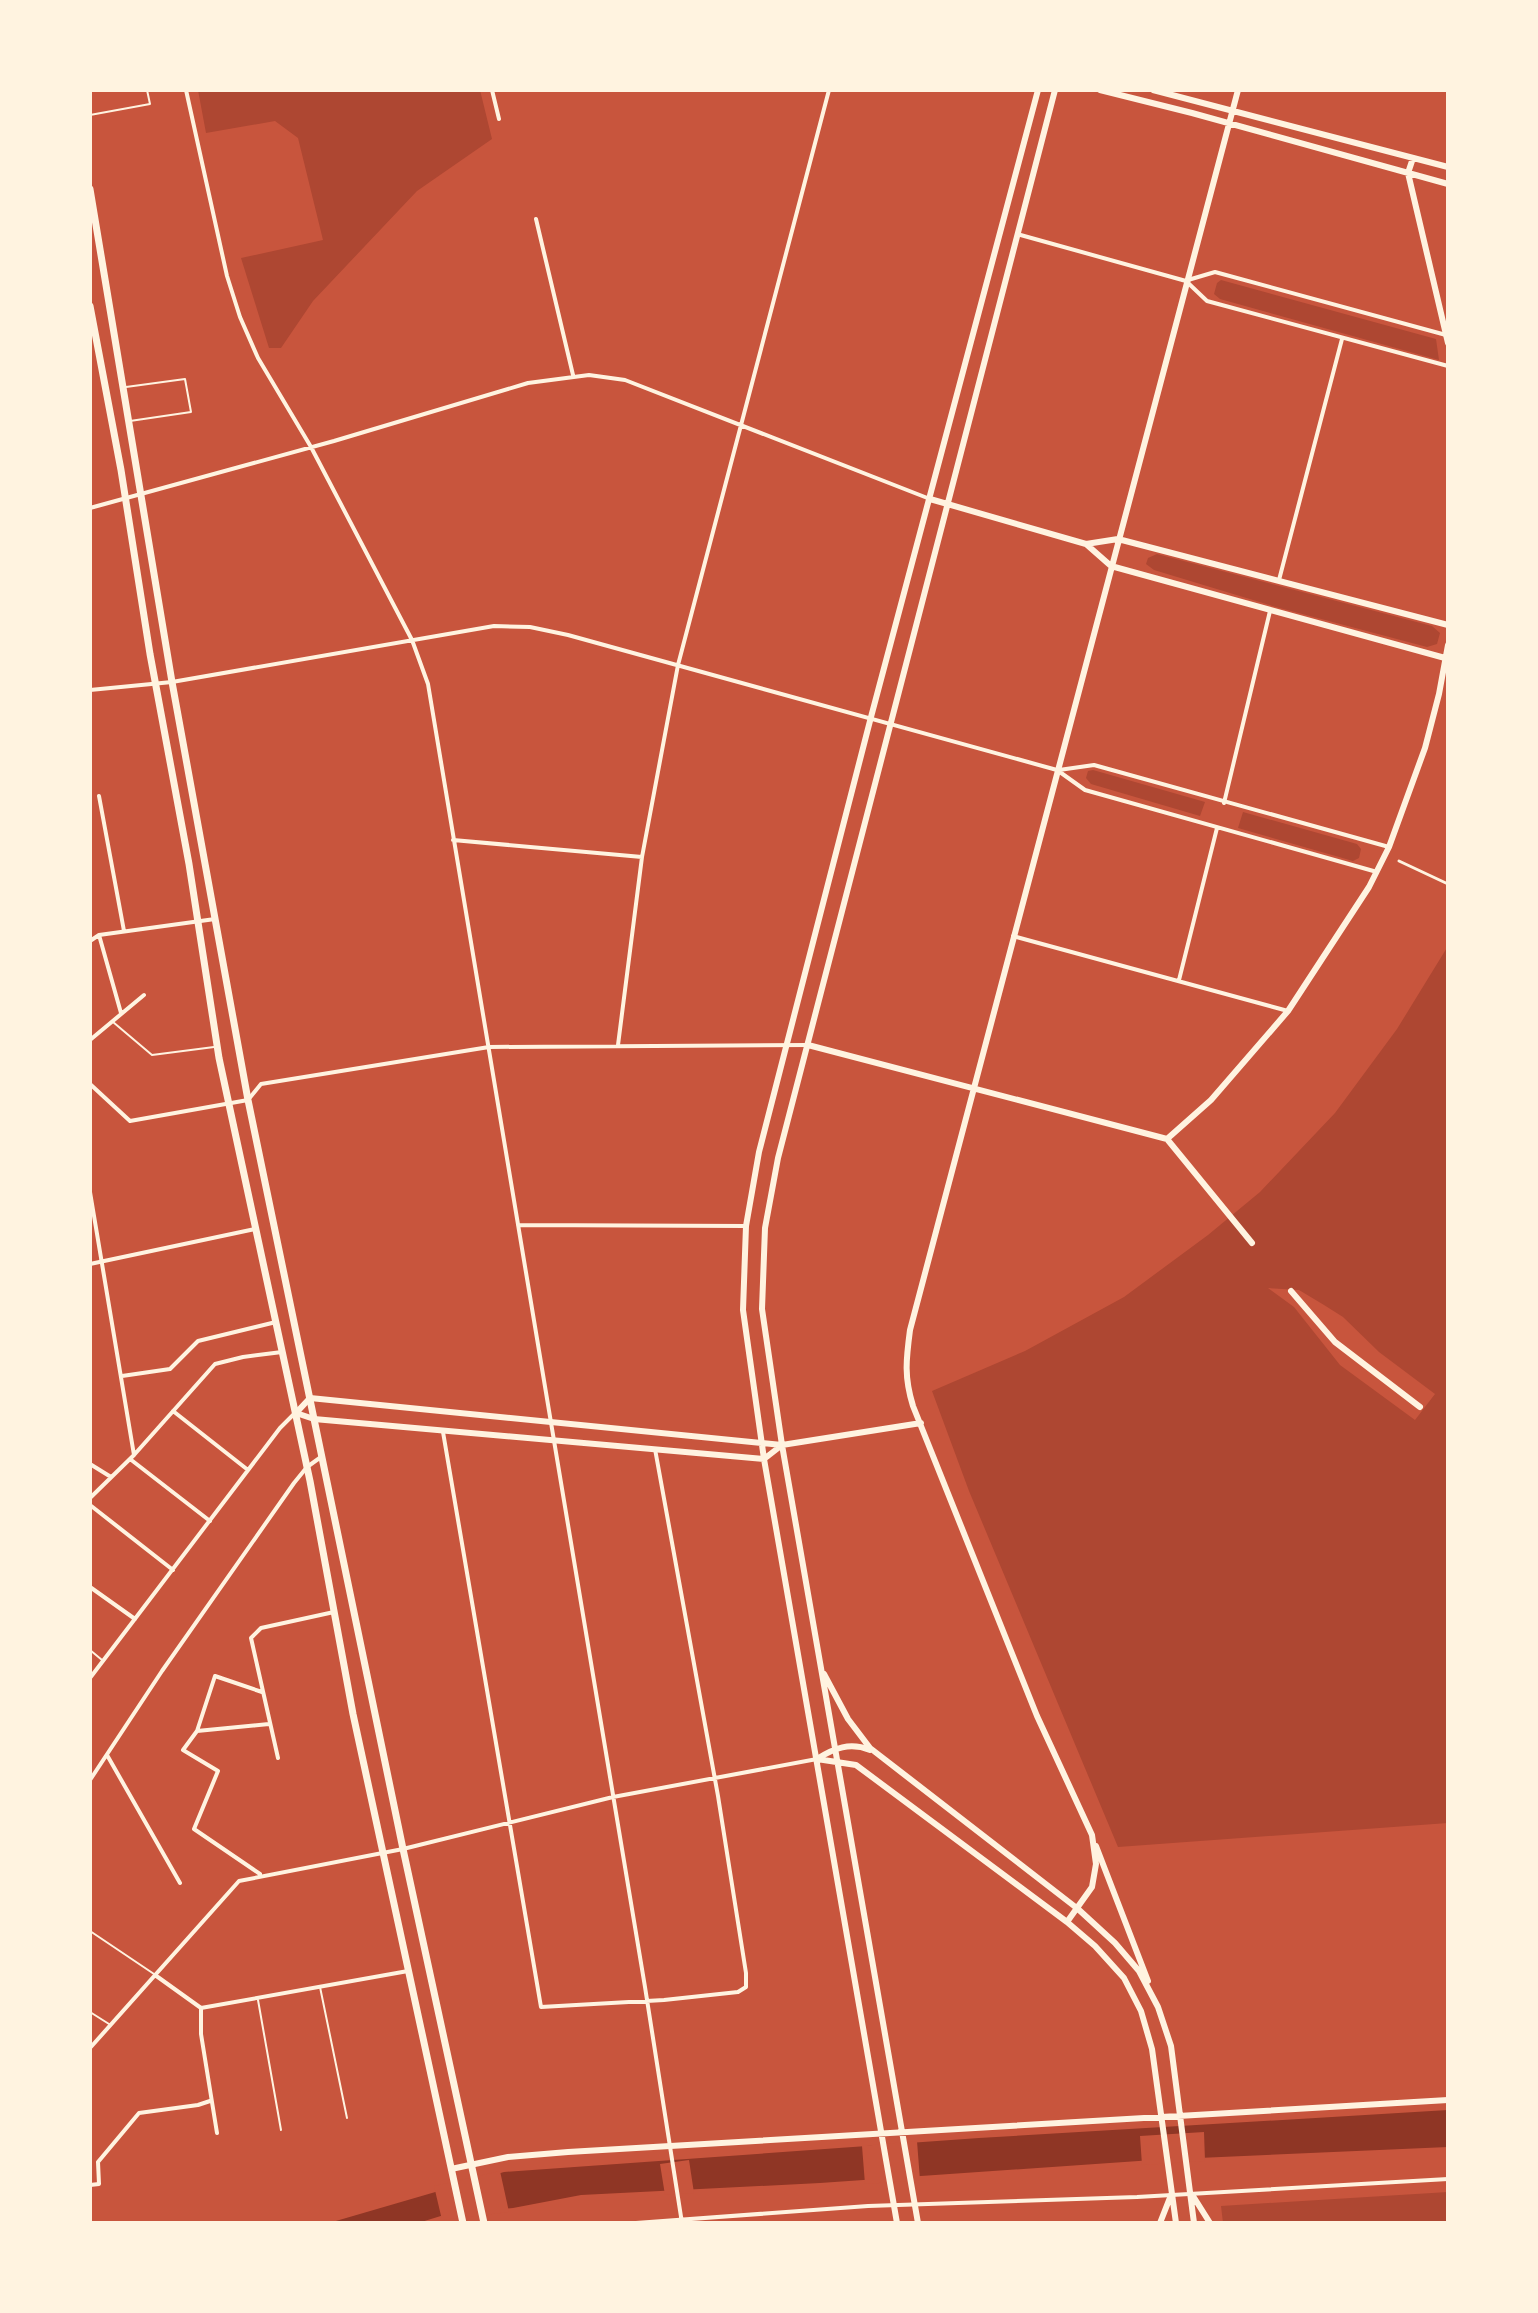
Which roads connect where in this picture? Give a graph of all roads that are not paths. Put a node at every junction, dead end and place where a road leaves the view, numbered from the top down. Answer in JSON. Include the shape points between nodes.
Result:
{"nodes":[{"id":1,"x":147,"y":90,"type":"edge"},
{"id":2,"x":186,"y":90,"type":"edge"},
{"id":3,"x":492,"y":90,"type":"edge"},
{"id":4,"x":829,"y":90,"type":"edge"},
{"id":5,"x":1038,"y":90,"type":"edge"},
{"id":6,"x":1055,"y":90,"type":"edge"},
{"id":7,"x":1100,"y":90,"type":"edge"},
{"id":8,"x":1153,"y":90,"type":"edge"},
{"id":9,"x":1238,"y":90,"type":"edge"},
{"id":10,"x":1232,"y":111,"type":"junction"},
{"id":11,"x":90,"y":115,"type":"edge"},
{"id":12,"x":499,"y":119,"type":"dead end"},
{"id":13,"x":1229,"y":124,"type":"junction"},
{"id":14,"x":1413,"y":158,"type":"junction"},
{"id":15,"x":1448,"y":167,"type":"edge"},
{"id":16,"x":1408,"y":173,"type":"junction"},
{"id":17,"x":1448,"y":184,"type":"edge"},
{"id":18,"x":90,"y":189,"type":"edge"},
{"id":19,"x":536,"y":219,"type":"dead end"},
{"id":20,"x":1017,"y":234,"type":"junction"},
{"id":21,"x":1186,"y":281,"type":"junction"},
{"id":22,"x":90,"y":306,"type":"edge"},
{"id":23,"x":93,"y":338,"type":"edge"},
{"id":24,"x":1342,"y":339,"type":"junction"},
{"id":25,"x":1447,"y":339,"type":"edge"},
{"id":26,"x":1448,"y":366,"type":"edge"},
{"id":27,"x":573,"y":375,"type":"junction"},
{"id":28,"x":123,"y":387,"type":"junction"},
{"id":29,"x":129,"y":421,"type":"junction"},
{"id":30,"x":740,"y":425,"type":"junction"},
{"id":31,"x":311,"y":447,"type":"junction"},
{"id":32,"x":141,"y":495,"type":"junction"},
{"id":33,"x":124,"y":499,"type":"junction"},
{"id":34,"x":930,"y":499,"type":"junction"},
{"id":35,"x":947,"y":504,"type":"junction"},
{"id":36,"x":90,"y":508,"type":"edge"},
{"id":37,"x":1118,"y":539,"type":"junction"},
{"id":38,"x":1086,"y":544,"type":"junction"},
{"id":39,"x":1111,"y":566,"type":"junction"},
{"id":40,"x":1279,"y":580,"type":"junction"},
{"id":41,"x":1270,"y":611,"type":"junction"},
{"id":42,"x":1448,"y":625,"type":"edge"},
{"id":43,"x":412,"y":640,"type":"junction"},
{"id":44,"x":1448,"y":645,"type":"edge"},
{"id":45,"x":1445,"y":658,"type":"junction"},
{"id":46,"x":678,"y":665,"type":"junction"},
{"id":47,"x":172,"y":682,"type":"junction"},
{"id":48,"x":155,"y":683,"type":"junction"},
{"id":49,"x":90,"y":690,"type":"edge"},
{"id":50,"x":871,"y":717,"type":"junction"},
{"id":51,"x":890,"y":722,"type":"junction"},
{"id":52,"x":1057,"y":770,"type":"junction"},
{"id":53,"x":99,"y":796,"type":"dead end"},
{"id":54,"x":1224,"y":803,"type":"junction"},
{"id":55,"x":1217,"y":828,"type":"junction"},
{"id":56,"x":453,"y":840,"type":"junction"},
{"id":57,"x":1389,"y":847,"type":"junction"},
{"id":58,"x":642,"y":857,"type":"junction"},
{"id":59,"x":1399,"y":861,"type":"dead end"},
{"id":60,"x":1377,"y":872,"type":"junction"},
{"id":61,"x":1448,"y":884,"type":"edge"},
{"id":62,"x":215,"y":919,"type":"junction"},
{"id":63,"x":198,"y":921,"type":"junction"},
{"id":64,"x":124,"y":931,"type":"junction"},
{"id":65,"x":99,"y":935,"type":"junction"},
{"id":66,"x":1013,"y":936,"type":"junction"},
{"id":67,"x":90,"y":938,"type":"edge"},
{"id":68,"x":1179,"y":980,"type":"junction"},
{"id":69,"x":144,"y":995,"type":"dead end"},
{"id":70,"x":1288,"y":1011,"type":"junction"},
{"id":71,"x":121,"y":1013,"type":"junction"},
{"id":72,"x":112,"y":1021,"type":"junction"},
{"id":73,"x":90,"y":1040,"type":"edge"},
{"id":74,"x":618,"y":1045,"type":"junction"},
{"id":75,"x":787,"y":1045,"type":"junction"},
{"id":76,"x":808,"y":1045,"type":"junction"},
{"id":77,"x":218,"y":1047,"type":"junction"},
{"id":78,"x":489,"y":1047,"type":"junction"},
{"id":79,"x":90,"y":1084,"type":"edge"},
{"id":80,"x":974,"y":1088,"type":"junction"},
{"id":81,"x":248,"y":1100,"type":"junction"},
{"id":82,"x":229,"y":1103,"type":"junction"},
{"id":83,"x":1167,"y":1139,"type":"junction"},
{"id":84,"x":90,"y":1192,"type":"edge"},
{"id":85,"x":518,"y":1225,"type":"junction"},
{"id":86,"x":746,"y":1226,"type":"junction"},
{"id":87,"x":255,"y":1229,"type":"junction"},
{"id":88,"x":1252,"y":1243,"type":"dead end"},
{"id":89,"x":101,"y":1261,"type":"junction"},
{"id":90,"x":90,"y":1264,"type":"edge"},
{"id":91,"x":1291,"y":1291,"type":"dead end"},
{"id":92,"x":276,"y":1322,"type":"junction"},
{"id":93,"x":282,"y":1352,"type":"junction"},
{"id":94,"x":121,"y":1376,"type":"junction"},
{"id":95,"x":310,"y":1398,"type":"junction"},
{"id":96,"x":1420,"y":1407,"type":"dead end"},
{"id":97,"x":173,"y":1411,"type":"junction"},
{"id":98,"x":296,"y":1413,"type":"junction"},
{"id":99,"x":314,"y":1419,"type":"junction"},
{"id":100,"x":551,"y":1422,"type":"junction"},
{"id":101,"x":921,"y":1423,"type":"junction"},
{"id":102,"x":443,"y":1430,"type":"junction"},
{"id":103,"x":554,"y":1440,"type":"junction"},
{"id":104,"x":761,"y":1443,"type":"junction"},
{"id":105,"x":782,"y":1445,"type":"junction"},
{"id":106,"x":655,"y":1449,"type":"junction"},
{"id":107,"x":323,"y":1456,"type":"junction"},
{"id":108,"x":132,"y":1457,"type":"junction"},
{"id":109,"x":764,"y":1459,"type":"junction"},
{"id":110,"x":90,"y":1464,"type":"edge"},
{"id":111,"x":307,"y":1467,"type":"junction"},
{"id":112,"x":248,"y":1470,"type":"junction"},
{"id":113,"x":111,"y":1477,"type":"junction"},
{"id":114,"x":90,"y":1498,"type":"edge"},
{"id":115,"x":90,"y":1505,"type":"edge"},
{"id":116,"x":210,"y":1521,"type":"junction"},
{"id":117,"x":173,"y":1570,"type":"junction"},
{"id":118,"x":90,"y":1587,"type":"edge"},
{"id":119,"x":336,"y":1611,"type":"junction"},
{"id":120,"x":135,"y":1619,"type":"junction"},
{"id":121,"x":90,"y":1650,"type":"edge"},
{"id":122,"x":103,"y":1661,"type":"junction"},
{"id":123,"x":821,"y":1667,"type":"junction"},
{"id":124,"x":90,"y":1678,"type":"edge"},
{"id":125,"x":262,"y":1692,"type":"junction"},
{"id":126,"x":269,"y":1724,"type":"junction"},
{"id":127,"x":197,"y":1731,"type":"junction"},
{"id":128,"x":835,"y":1748,"type":"junction"},
{"id":129,"x":876,"y":1753,"type":"junction"},
{"id":130,"x":107,"y":1755,"type":"junction"},
{"id":131,"x":278,"y":1758,"type":"dead end"},
{"id":132,"x":817,"y":1759,"type":"junction"},
{"id":133,"x":838,"y":1763,"type":"junction"},
{"id":134,"x":714,"y":1776,"type":"junction"},
{"id":135,"x":90,"y":1780,"type":"edge"},
{"id":136,"x":613,"y":1797,"type":"junction"},
{"id":137,"x":510,"y":1822,"type":"junction"},
{"id":138,"x":1092,"y":1835,"type":"junction"},
{"id":139,"x":403,"y":1849,"type":"junction"},
{"id":140,"x":383,"y":1852,"type":"junction"},
{"id":141,"x":262,"y":1875,"type":"junction"},
{"id":142,"x":180,"y":1883,"type":"dead end"},
{"id":143,"x":1078,"y":1909,"type":"junction"},
{"id":144,"x":1067,"y":1922,"type":"junction"},
{"id":145,"x":90,"y":1931,"type":"edge"},
{"id":146,"x":408,"y":1971,"type":"junction"},
{"id":147,"x":155,"y":1975,"type":"junction"},
{"id":148,"x":320,"y":1986,"type":"junction"},
{"id":149,"x":258,"y":1999,"type":"junction"},
{"id":150,"x":647,"y":2001,"type":"junction"},
{"id":151,"x":1158,"y":2007,"type":"junction"},
{"id":152,"x":201,"y":2008,"type":"junction"},
{"id":153,"x":90,"y":2012,"type":"edge"},
{"id":154,"x":110,"y":2025,"type":"junction"},
{"id":155,"x":90,"y":2048,"type":"edge"},
{"id":156,"x":1448,"y":2100,"type":"edge"},
{"id":157,"x":210,"y":2101,"type":"junction"},
{"id":158,"x":1182,"y":2116,"type":"junction"},
{"id":159,"x":347,"y":2118,"type":"dead end"},
{"id":160,"x":1161,"y":2118,"type":"junction"},
{"id":161,"x":281,"y":2130,"type":"dead end"},
{"id":162,"x":217,"y":2133,"type":"dead end"},
{"id":163,"x":880,"y":2135,"type":"junction"},
{"id":164,"x":902,"y":2137,"type":"junction"},
{"id":165,"x":669,"y":2147,"type":"junction"},
{"id":166,"x":473,"y":2163,"type":"junction"},
{"id":167,"x":451,"y":2169,"type":"junction"},
{"id":168,"x":1448,"y":2179,"type":"edge"},
{"id":169,"x":90,"y":2185,"type":"edge"},
{"id":170,"x":1192,"y":2194,"type":"junction"},
{"id":171,"x":1171,"y":2195,"type":"junction"},
{"id":172,"x":894,"y":2206,"type":"junction"},
{"id":173,"x":914,"y":2206,"type":"junction"},
{"id":174,"x":681,"y":2221,"type":"edge"},
{"id":175,"x":484,"y":2222,"type":"edge"},
{"id":176,"x":463,"y":2223,"type":"edge"},
{"id":177,"x":636,"y":2223,"type":"edge"},
{"id":178,"x":897,"y":2223,"type":"edge"},
{"id":179,"x":918,"y":2223,"type":"edge"},
{"id":180,"x":1160,"y":2223,"type":"edge"},
{"id":181,"x":1176,"y":2223,"type":"edge"},
{"id":182,"x":1194,"y":2223,"type":"edge"},
{"id":183,"x":1210,"y":2223,"type":"edge"}],
"edges":[{"from":1,"to":11,"type":"lane","via":[[150,104]]},
{"from":2,"to":31,"type":"street","via":[[240,317]]},
{"from":3,"to":12,"type":"street"},
{"from":4,"to":30,"type":"street"},
{"from":5,"to":34,"type":"street"},
{"from":6,"to":20,"type":"street"},
{"from":7,"to":13,"type":"street"},
{"from":8,"to":10,"type":"street"},
{"from":9,"to":10,"type":"street"},
{"from":10,"to":13,"type":"street"},
{"from":10,"to":14,"type":"street"},
{"from":13,"to":16,"type":"street"},
{"from":13,"to":21,"type":"street"},
{"from":14,"to":15,"type":"street"},
{"from":14,"to":16,"type":"street"},
{"from":16,"to":17,"type":"street"},
{"from":16,"to":25,"type":"street"},
{"from":18,"to":28,"type":"main road"},
{"from":19,"to":27,"type":"street"},
{"from":20,"to":21,"type":"street"},
{"from":20,"to":35,"type":"street"},
{"from":21,"to":24,"type":"street","via":[[1207,301]]},
{"from":21,"to":25,"type":"street","via":[[1215,272]]},
{"from":21,"to":37,"type":"street"},
{"from":22,"to":23,"type":"main road"},
{"from":23,"to":33,"type":"main road"},
{"from":24,"to":26,"type":"street"},
{"from":24,"to":40,"type":"street"},
{"from":27,"to":30,"type":"street","via":[[625,380]]},
{"from":27,"to":31,"type":"street","via":[[528,383]]},
{"from":28,"to":29,"type":"main road"},
{"from":28,"to":29,"type":"lane","via":[[185,379],[191,412]]},
{"from":29,"to":32,"type":"main road"},
{"from":30,"to":34,"type":"street"},
{"from":30,"to":46,"type":"street"},
{"from":31,"to":32,"type":"street"},
{"from":31,"to":43,"type":"street"},
{"from":32,"to":33,"type":"street"},
{"from":32,"to":47,"type":"main road"},
{"from":33,"to":36,"type":"street"},
{"from":33,"to":48,"type":"main road"},
{"from":34,"to":35,"type":"street"},
{"from":34,"to":50,"type":"street"},
{"from":35,"to":38,"type":"street"},
{"from":35,"to":51,"type":"street"},
{"from":37,"to":38,"type":"street"},
{"from":37,"to":39,"type":"street"},
{"from":37,"to":40,"type":"street"},
{"from":38,"to":39,"type":"street"},
{"from":39,"to":41,"type":"street"},
{"from":39,"to":52,"type":"street"},
{"from":40,"to":42,"type":"street"},
{"from":41,"to":45,"type":"street"},
{"from":41,"to":54,"type":"street"},
{"from":43,"to":46,"type":"street","via":[[494,626],[530,627]]},
{"from":43,"to":47,"type":"street"},
{"from":43,"to":56,"type":"street","via":[[428,684]]},
{"from":44,"to":45,"type":"street"},
{"from":45,"to":57,"type":"street","via":[[1425,748]]},
{"from":46,"to":50,"type":"street"},
{"from":46,"to":58,"type":"street"},
{"from":47,"to":48,"type":"street"},
{"from":47,"to":62,"type":"main road"},
{"from":48,"to":49,"type":"street"},
{"from":48,"to":63,"type":"main road"},
{"from":50,"to":51,"type":"street"},
{"from":50,"to":75,"type":"street"},
{"from":51,"to":52,"type":"street"},
{"from":51,"to":76,"type":"street"},
{"from":52,"to":54,"type":"street","via":[[1094,765]]},
{"from":52,"to":55,"type":"street","via":[[1085,790]]},
{"from":52,"to":66,"type":"street"},
{"from":53,"to":64,"type":"street"},
{"from":54,"to":57,"type":"street"},
{"from":55,"to":60,"type":"street"},
{"from":55,"to":68,"type":"street"},
{"from":56,"to":58,"type":"street"},
{"from":56,"to":78,"type":"street"},
{"from":57,"to":60,"type":"street"},
{"from":58,"to":74,"type":"street"},
{"from":59,"to":61,"type":"street"},
{"from":60,"to":70,"type":"street"},
{"from":62,"to":63,"type":"street"},
{"from":62,"to":81,"type":"main road"},
{"from":63,"to":64,"type":"street"},
{"from":63,"to":77,"type":"main road"},
{"from":64,"to":65,"type":"street"},
{"from":65,"to":67,"type":"street"},
{"from":65,"to":71,"type":"street"},
{"from":66,"to":68,"type":"street"},
{"from":66,"to":80,"type":"street"},
{"from":68,"to":70,"type":"street"},
{"from":69,"to":71,"type":"street"},
{"from":70,"to":83,"type":"street","via":[[1211,1100]]},
{"from":71,"to":72,"type":"street"},
{"from":72,"to":73,"type":"street"},
{"from":72,"to":77,"type":"lane","via":[[152,1055]]},
{"from":74,"to":75,"type":"street"},
{"from":74,"to":78,"type":"street"},
{"from":75,"to":76,"type":"street"},
{"from":75,"to":86,"type":"street"},
{"from":76,"to":80,"type":"street"},
{"from":76,"to":105,"type":"street","via":[[765,1228],[762,1309]]},
{"from":77,"to":82,"type":"main road"},
{"from":78,"to":81,"type":"street","via":[[261,1084]]},
{"from":78,"to":85,"type":"street"},
{"from":79,"to":82,"type":"street","via":[[130,1121]]},
{"from":80,"to":83,"type":"street"},
{"from":80,"to":101,"type":"street","via":[[910,1330],[906,1380]]},
{"from":81,"to":82,"type":"street"},
{"from":81,"to":95,"type":"main road"},
{"from":82,"to":87,"type":"main road"},
{"from":83,"to":88,"type":"street"},
{"from":84,"to":89,"type":"street"},
{"from":85,"to":86,"type":"street"},
{"from":85,"to":100,"type":"street"},
{"from":86,"to":104,"type":"street","via":[[743,1310]]},
{"from":87,"to":89,"type":"street"},
{"from":87,"to":92,"type":"main road"},
{"from":89,"to":90,"type":"street"},
{"from":89,"to":94,"type":"street"},
{"from":91,"to":96,"type":"street","via":[[1335,1342]]},
{"from":92,"to":93,"type":"main road"},
{"from":92,"to":94,"type":"street","via":[[198,1341],[170,1369]]},
{"from":93,"to":97,"type":"street","via":[[215,1364]]},
{"from":93,"to":98,"type":"main road"},
{"from":94,"to":108,"type":"street"},
{"from":95,"to":98,"type":"street"},
{"from":95,"to":99,"type":"main road"},
{"from":95,"to":100,"type":"street"},
{"from":97,"to":108,"type":"street"},
{"from":97,"to":112,"type":"street"},
{"from":98,"to":99,"type":"street"},
{"from":98,"to":111,"type":"main road"},
{"from":98,"to":112,"type":"street"},
{"from":99,"to":102,"type":"street"},
{"from":99,"to":107,"type":"main road"},
{"from":100,"to":103,"type":"street"},
{"from":100,"to":104,"type":"street"},
{"from":101,"to":105,"type":"street"},
{"from":101,"to":138,"type":"street","via":[[1037,1716]]},
{"from":102,"to":103,"type":"street"},
{"from":102,"to":137,"type":"street"},
{"from":103,"to":106,"type":"street"},
{"from":103,"to":136,"type":"street"},
{"from":104,"to":105,"type":"street"},
{"from":104,"to":109,"type":"street"},
{"from":105,"to":109,"type":"street"},
{"from":105,"to":123,"type":"street"},
{"from":106,"to":109,"type":"street"},
{"from":106,"to":134,"type":"street"},
{"from":107,"to":111,"type":"street"},
{"from":107,"to":139,"type":"main road"},
{"from":108,"to":113,"type":"street"},
{"from":108,"to":116,"type":"street"},
{"from":109,"to":132,"type":"street"},
{"from":110,"to":113,"type":"street"},
{"from":111,"to":119,"type":"main road"},
{"from":111,"to":130,"type":"street"},
{"from":112,"to":116,"type":"street"},
{"from":113,"to":114,"type":"street"},
{"from":115,"to":117,"type":"street"},
{"from":116,"to":117,"type":"street"},
{"from":117,"to":120,"type":"street"},
{"from":118,"to":120,"type":"street"},
{"from":119,"to":125,"type":"street","via":[[261,1628],[251,1638]]},
{"from":119,"to":140,"type":"main road"},
{"from":120,"to":122,"type":"street"},
{"from":121,"to":122,"type":"lane"},
{"from":122,"to":124,"type":"street"},
{"from":123,"to":128,"type":"street"},
{"from":123,"to":129,"type":"street","via":[[848,1719]]},
{"from":125,"to":126,"type":"street"},
{"from":125,"to":127,"type":"street","via":[[215,1676]]},
{"from":126,"to":127,"type":"street"},
{"from":126,"to":131,"type":"street"},
{"from":127,"to":141,"type":"street","via":[[183,1750],[218,1771],[194,1829]]},
{"from":128,"to":129,"type":"street","via":[[858,1746]]},
{"from":128,"to":132,"type":"street"},
{"from":128,"to":133,"type":"street"},
{"from":129,"to":143,"type":"street"},
{"from":130,"to":135,"type":"street"},
{"from":130,"to":142,"type":"street"},
{"from":132,"to":133,"type":"street"},
{"from":132,"to":134,"type":"street"},
{"from":132,"to":163,"type":"street"},
{"from":133,"to":144,"type":"street","via":[[856,1765]]},
{"from":133,"to":164,"type":"street"},
{"from":134,"to":136,"type":"street"},
{"from":134,"to":150,"type":"street","via":[[746,1987]]},
{"from":136,"to":137,"type":"street"},
{"from":136,"to":150,"type":"street"},
{"from":137,"to":139,"type":"street"},
{"from":137,"to":150,"type":"street","via":[[541,2007]]},
{"from":138,"to":143,"type":"street","via":[[1095,1878]]},
{"from":138,"to":151,"type":"street"},
{"from":139,"to":140,"type":"street"},
{"from":139,"to":166,"type":"main road"},
{"from":140,"to":141,"type":"street"},
{"from":140,"to":146,"type":"main road"},
{"from":141,"to":147,"type":"street","via":[[239,1881]]},
{"from":143,"to":144,"type":"street"},
{"from":143,"to":151,"type":"street","via":[[1139,1971]]},
{"from":144,"to":160,"type":"street","via":[[1124,1978],[1141,2011]]},
{"from":145,"to":147,"type":"lane"},
{"from":146,"to":148,"type":"street"},
{"from":146,"to":167,"type":"main road"},
{"from":147,"to":152,"type":"street"},
{"from":147,"to":154,"type":"street"},
{"from":148,"to":149,"type":"street"},
{"from":148,"to":159,"type":"lane"},
{"from":149,"to":152,"type":"street"},
{"from":149,"to":161,"type":"lane"},
{"from":150,"to":165,"type":"street"},
{"from":151,"to":158,"type":"street","via":[[1171,2046]]},
{"from":152,"to":157,"type":"street"},
{"from":153,"to":154,"type":"lane"},
{"from":154,"to":155,"type":"street"},
{"from":156,"to":158,"type":"street"},
{"from":157,"to":162,"type":"street"},
{"from":157,"to":169,"type":"street","via":[[139,2113],[98,2162],[99,2184]]},
{"from":158,"to":160,"type":"street"},
{"from":158,"to":170,"type":"street"},
{"from":160,"to":164,"type":"street"},
{"from":160,"to":171,"type":"street"},
{"from":163,"to":164,"type":"street"},
{"from":163,"to":165,"type":"street"},
{"from":163,"to":172,"type":"street"},
{"from":164,"to":173,"type":"street"},
{"from":165,"to":166,"type":"street"},
{"from":165,"to":174,"type":"street"},
{"from":166,"to":167,"type":"street"},
{"from":166,"to":175,"type":"main road"},
{"from":167,"to":176,"type":"main road"},
{"from":168,"to":170,"type":"street"},
{"from":170,"to":171,"type":"street"},
{"from":170,"to":182,"type":"street"},
{"from":170,"to":183,"type":"street"},
{"from":171,"to":173,"type":"street"},
{"from":171,"to":180,"type":"street"},
{"from":171,"to":181,"type":"street"},
{"from":172,"to":173,"type":"street"},
{"from":172,"to":174,"type":"street"},
{"from":172,"to":178,"type":"street"},
{"from":173,"to":179,"type":"street"},
{"from":174,"to":177,"type":"street"}]}
